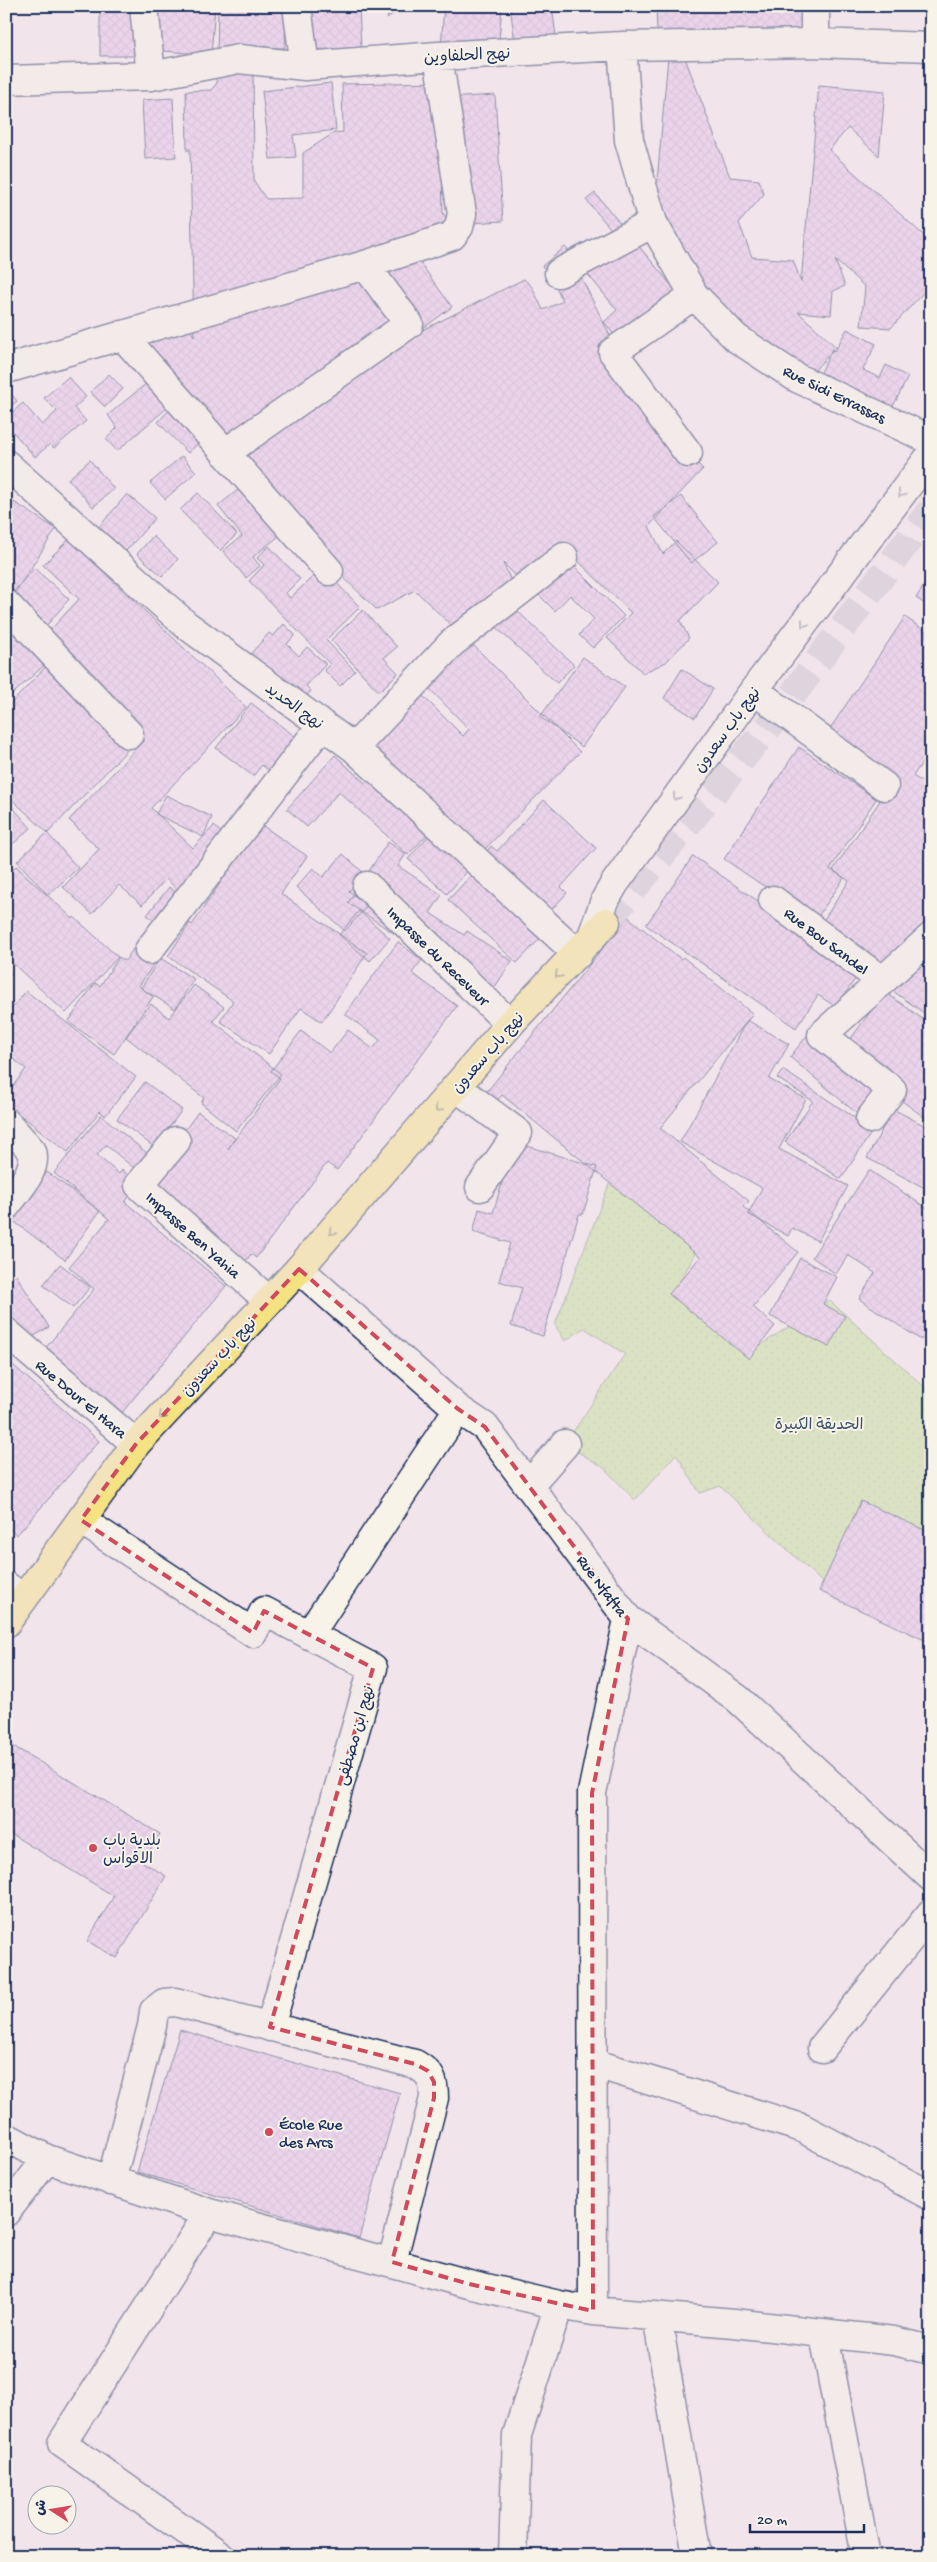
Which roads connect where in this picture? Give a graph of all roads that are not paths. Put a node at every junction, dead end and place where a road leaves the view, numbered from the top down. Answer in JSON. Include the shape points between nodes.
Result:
{"nodes":[{"id":1,"x":144,"y":6,"type":"edge"},
{"id":2,"x":297,"y":6,"type":"edge"},
{"id":3,"x":815,"y":6,"type":"edge"},
{"id":4,"x":815,"y":43,"type":"junction"},
{"id":5,"x":622,"y":46,"type":"junction"},
{"id":6,"x":931,"y":47,"type":"edge"},
{"id":7,"x":438,"y":56,"type":"junction"},
{"id":8,"x":305,"y":66,"type":"junction"},
{"id":9,"x":151,"y":76,"type":"junction"},
{"id":10,"x":6,"y":80,"type":"edge"},
{"id":11,"x":653,"y":223,"type":"junction"},
{"id":12,"x":365,"y":265,"type":"junction"},
{"id":13,"x":559,"y":273,"type":"dead end"},
{"id":14,"x":694,"y":295,"type":"junction"},
{"id":15,"x":122,"y":336,"type":"junction"},
{"id":16,"x":6,"y":369,"type":"edge"},
{"id":17,"x":931,"y":440,"type":"edge"},
{"id":18,"x":225,"y":453,"type":"junction"},
{"id":19,"x":688,"y":453,"type":"dead end"},
{"id":20,"x":931,"y":455,"type":"edge"},
{"id":21,"x":6,"y":464,"type":"edge"},
{"id":22,"x":564,"y":557,"type":"dead end"},
{"id":23,"x":329,"y":571,"type":"dead end"},
{"id":24,"x":6,"y":604,"type":"edge"},
{"id":25,"x":754,"y":690,"type":"junction"},
{"id":26,"x":322,"y":726,"type":"junction"},
{"id":27,"x":129,"y":734,"type":"dead end"},
{"id":28,"x":354,"y":748,"type":"junction"},
{"id":29,"x":884,"y":786,"type":"dead end"},
{"id":30,"x":367,"y":886,"type":"dead end"},
{"id":31,"x":773,"y":900,"type":"dead end"},
{"id":32,"x":931,"y":937,"type":"edge"},
{"id":33,"x":592,"y":938,"type":"junction"},
{"id":34,"x":149,"y":950,"type":"dead end"},
{"id":35,"x":881,"y":980,"type":"junction"},
{"id":36,"x":510,"y":1024,"type":"junction"},
{"id":37,"x":456,"y":1088,"type":"junction"},
{"id":38,"x":870,"y":1119,"type":"dead end"},
{"id":39,"x":6,"y":1122,"type":"edge"},
{"id":40,"x":176,"y":1142,"type":"dead end"},
{"id":41,"x":480,"y":1187,"type":"dead end"},
{"id":42,"x":6,"y":1206,"type":"edge"},
{"id":43,"x":299,"y":1269,"type":"junction"},
{"id":44,"x":269,"y":1301,"type":"junction"},
{"id":45,"x":6,"y":1332,"type":"edge"},
{"id":46,"x":458,"y":1409,"type":"junction"},
{"id":47,"x":136,"y":1444,"type":"junction"},
{"id":48,"x":565,"y":1444,"type":"dead end"},
{"id":49,"x":529,"y":1485,"type":"junction"},
{"id":50,"x":81,"y":1520,"type":"junction"},
{"id":51,"x":15,"y":1592,"type":"edge"},
{"id":52,"x":628,"y":1619,"type":"junction"},
{"id":53,"x":6,"y":1623,"type":"edge"},
{"id":54,"x":309,"y":1635,"type":"junction"},
{"id":55,"x":931,"y":1877,"type":"edge"},
{"id":56,"x":931,"y":1912,"type":"edge"},
{"id":57,"x":270,"y":2027,"type":"junction"},
{"id":58,"x":822,"y":2048,"type":"dead end"},
{"id":59,"x":593,"y":2063,"type":"junction"},
{"id":60,"x":6,"y":2137,"type":"edge"},
{"id":61,"x":48,"y":2159,"type":"junction"},
{"id":62,"x":112,"y":2181,"type":"junction"},
{"id":63,"x":931,"y":2196,"type":"edge"},
{"id":64,"x":6,"y":2212,"type":"edge"},
{"id":65,"x":209,"y":2214,"type":"junction"},
{"id":66,"x":392,"y":2262,"type":"junction"},
{"id":67,"x":559,"y":2304,"type":"junction"},
{"id":68,"x":593,"y":2311,"type":"junction"},
{"id":69,"x":657,"y":2316,"type":"junction"},
{"id":70,"x":824,"y":2335,"type":"junction"},
{"id":71,"x":931,"y":2350,"type":"edge"},
{"id":72,"x":221,"y":2556,"type":"edge"},
{"id":73,"x":513,"y":2556,"type":"edge"},
{"id":74,"x":697,"y":2556,"type":"edge"},
{"id":75,"x":866,"y":2556,"type":"edge"}],
"edges":[{"from":1,"to":9,"type":"street"},
{"from":2,"to":8,"type":"street"},
{"from":3,"to":4,"type":"street"},
{"from":4,"to":5,"type":"street","name":"نهج الحلفاوين"},
{"from":4,"to":6,"type":"street","name":"نهج الحلفاوين"},
{"from":5,"to":7,"type":"street","name":"نهج الحلفاوين"},
{"from":5,"to":11,"type":"street","name":"Rue Sidi Errassas","via":[[629,140]]},
{"from":7,"to":8,"type":"street","name":"نهج الحلفاوين"},
{"from":7,"to":12,"type":"street","via":[[462,214],[459,227],[452,236]]},
{"from":8,"to":9,"type":"street","name":"نهج الحلفاوين","via":[[239,59]]},
{"from":9,"to":10,"type":"street","name":"نهج الحلفاوين"},
{"from":11,"to":13,"type":"street"},
{"from":11,"to":14,"type":"street","name":"Rue Sidi Errassas"},
{"from":12,"to":15,"type":"street"},
{"from":12,"to":18,"type":"street","via":[[409,324]]},
{"from":14,"to":17,"type":"street","name":"Rue Sidi Errassas","via":[[736,338],[797,378]]},
{"from":14,"to":19,"type":"street","via":[[613,352]]},
{"from":15,"to":16,"type":"street"},
{"from":15,"to":18,"type":"street"},
{"from":18,"to":23,"type":"street"},
{"from":20,"to":25,"type":"street","name":"نهج باب سعدون","one_way":true},
{"from":21,"to":26,"type":"street","name":"نهج الحديد","via":[[185,624]]},
{"from":22,"to":28,"type":"street","via":[[452,643]]},
{"from":24,"to":27,"type":"street"},
{"from":25,"to":29,"type":"street"},
{"from":25,"to":33,"type":"street","name":"نهج باب سعدون","one_way":true,"via":[[615,883],[605,900]]},
{"from":26,"to":28,"type":"street","name":"نهج الحديد"},
{"from":26,"to":34,"type":"street"},
{"from":28,"to":33,"type":"street","name":"نهج الحديد"},
{"from":30,"to":36,"type":"street","name":"Impasse du Receveur"},
{"from":31,"to":35,"type":"street","name":"Rue Bou Sandel"},
{"from":32,"to":35,"type":"street"},
{"from":33,"to":36,"type":"main road","name":"نهج باب سعدون","one_way":true},
{"from":35,"to":38,"type":"street","via":[[822,1034],[892,1090]]},
{"from":36,"to":37,"type":"main road","name":"نهج باب سعدون"},
{"from":37,"to":41,"type":"street","via":[[518,1133]]},
{"from":37,"to":43,"type":"main road","name":"نهج باب سعدون","one_way":true},
{"from":39,"to":42,"type":"street","via":[[34,1156],[32,1169]]},
{"from":40,"to":44,"type":"street","name":"Impasse Ben Yahia","via":[[139,1185]]},
{"from":43,"to":44,"type":"main road","name":"نهج باب سعدون"},
{"from":43,"to":46,"type":"street","name":"Rue Nfafta"},
{"from":44,"to":47,"type":"main road","name":"نهج باب سعدون","one_way":true},
{"from":45,"to":47,"type":"street","name":"Rue Dour El Hara"},
{"from":46,"to":49,"type":"street","name":"Rue Nfafta","via":[[486,1427]]},
{"from":46,"to":54,"type":"street"},
{"from":47,"to":50,"type":"main road","name":"نهج باب سعدون"},
{"from":48,"to":49,"type":"street"},
{"from":49,"to":52,"type":"street","name":"Rue Nfafta"},
{"from":50,"to":51,"type":"main road","name":"نهج باب سعدون"},
{"from":50,"to":54,"type":"street","name":"نهج ابن مصطفى","via":[[253,1633],[264,1611]]},
{"from":51,"to":53,"type":"main road","name":"نهج باب سعدون"},
{"from":52,"to":55,"type":"street","name":"Rue Nfafta","via":[[738,1698]]},
{"from":52,"to":59,"type":"street","via":[[592,1793]]},
{"from":54,"to":57,"type":"street","name":"نهج ابن مصطفى","via":[[373,1668]]},
{"from":56,"to":58,"type":"street"},
{"from":57,"to":62,"type":"street","via":[[176,2002],[164,2003],[154,2011]]},
{"from":57,"to":66,"type":"street","via":[[415,2064],[428,2071],[434,2082],[434,2098]]},
{"from":59,"to":63,"type":"street","via":[[802,2128]]},
{"from":59,"to":68,"type":"street"},
{"from":60,"to":61,"type":"street"},
{"from":61,"to":62,"type":"street"},
{"from":61,"to":64,"type":"street"},
{"from":62,"to":65,"type":"street"},
{"from":65,"to":66,"type":"street"},
{"from":65,"to":72,"type":"street","via":[[62,2443]]},
{"from":66,"to":67,"type":"street","via":[[469,2284]]},
{"from":67,"to":68,"type":"street"},
{"from":67,"to":73,"type":"street","via":[[517,2435]]},
{"from":68,"to":69,"type":"street"},
{"from":69,"to":70,"type":"street"},
{"from":69,"to":74,"type":"street"},
{"from":70,"to":71,"type":"street","via":[[894,2342]]},
{"from":70,"to":75,"type":"street"}]}
